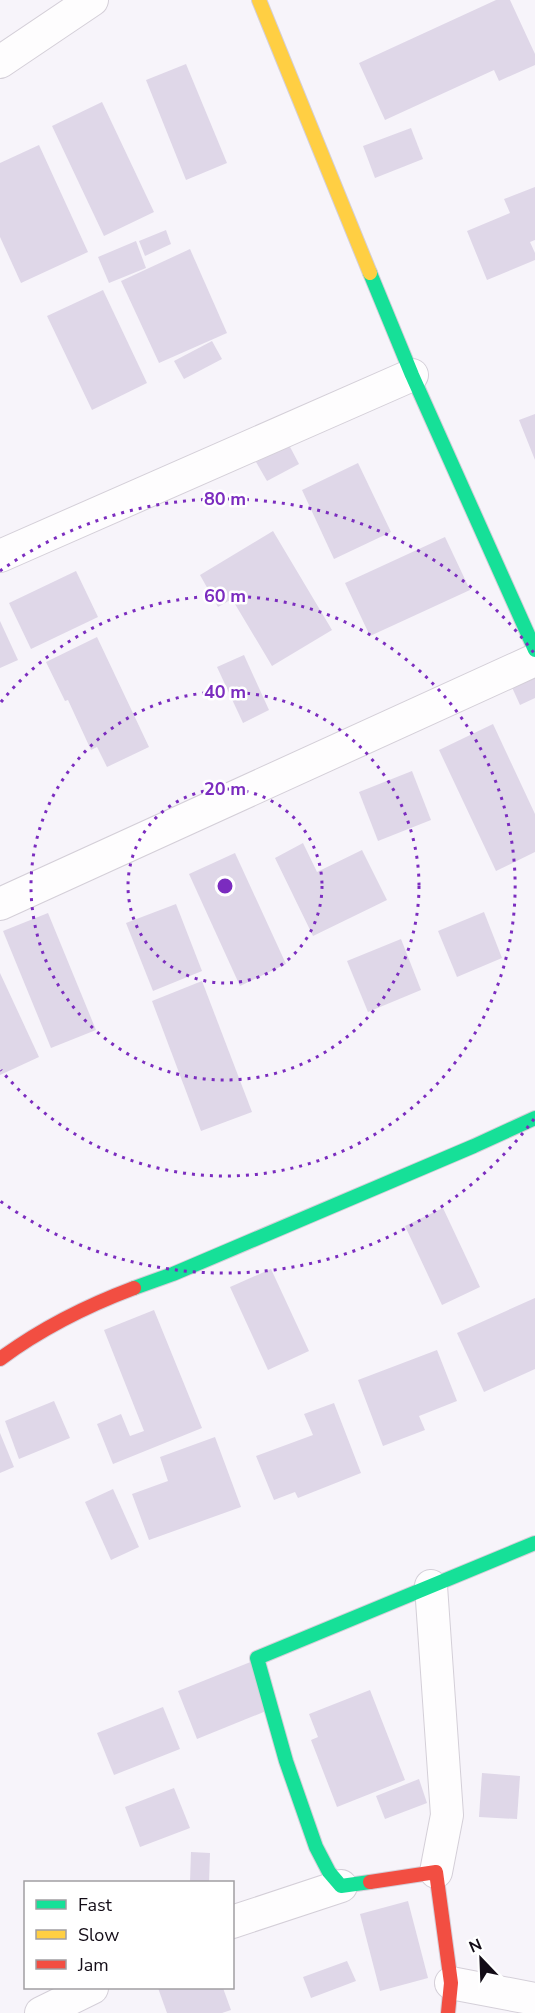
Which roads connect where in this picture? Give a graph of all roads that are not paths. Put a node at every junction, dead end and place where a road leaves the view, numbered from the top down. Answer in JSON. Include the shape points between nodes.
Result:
{"nodes":[{"id":1,"x":92,"y":0,"type":"edge"},
{"id":2,"x":259,"y":0,"type":"edge"},
{"id":3,"x":0,"y":62,"type":"edge"},
{"id":4,"x":412,"y":375,"type":"junction"},
{"id":5,"x":0,"y":556,"type":"edge"},
{"id":6,"x":535,"y":650,"type":"edge"},
{"id":7,"x":535,"y":660,"type":"edge"},
{"id":8,"x":0,"y":904,"type":"edge"},
{"id":9,"x":535,"y":1118,"type":"edge"},
{"id":10,"x":0,"y":1359,"type":"edge"},
{"id":11,"x":535,"y":1543,"type":"edge"},
{"id":12,"x":431,"y":1586,"type":"junction"},
{"id":13,"x":436,"y":1872,"type":"junction"},
{"id":14,"x":341,"y":1886,"type":"junction"},
{"id":15,"x":234,"y":1921,"type":"edge"},
{"id":16,"x":90,"y":1989,"type":"edge"},
{"id":17,"x":450,"y":1998,"type":"edge"},
{"id":18,"x":535,"y":1999,"type":"edge"},
{"id":19,"x":41,"y":2013,"type":"edge"}],
"edges":[{"from":1,"to":3,"type":"street"},
{"from":2,"to":4,"type":"street"},
{"from":4,"to":5,"type":"street"},
{"from":4,"to":6,"type":"street"},
{"from":7,"to":8,"type":"street"},
{"from":9,"to":10,"type":"street","via":[[72,1314]]},
{"from":11,"to":12,"type":"street"},
{"from":12,"to":13,"type":"street","via":[[447,1815]]},
{"from":12,"to":14,"type":"street","via":[[257,1658],[275,1730],[300,1803],[321,1859]]},
{"from":13,"to":14,"type":"street"},
{"from":13,"to":17,"type":"street"},
{"from":14,"to":15,"type":"street"},
{"from":16,"to":19,"type":"street"},
{"from":17,"to":18,"type":"street"}]}
